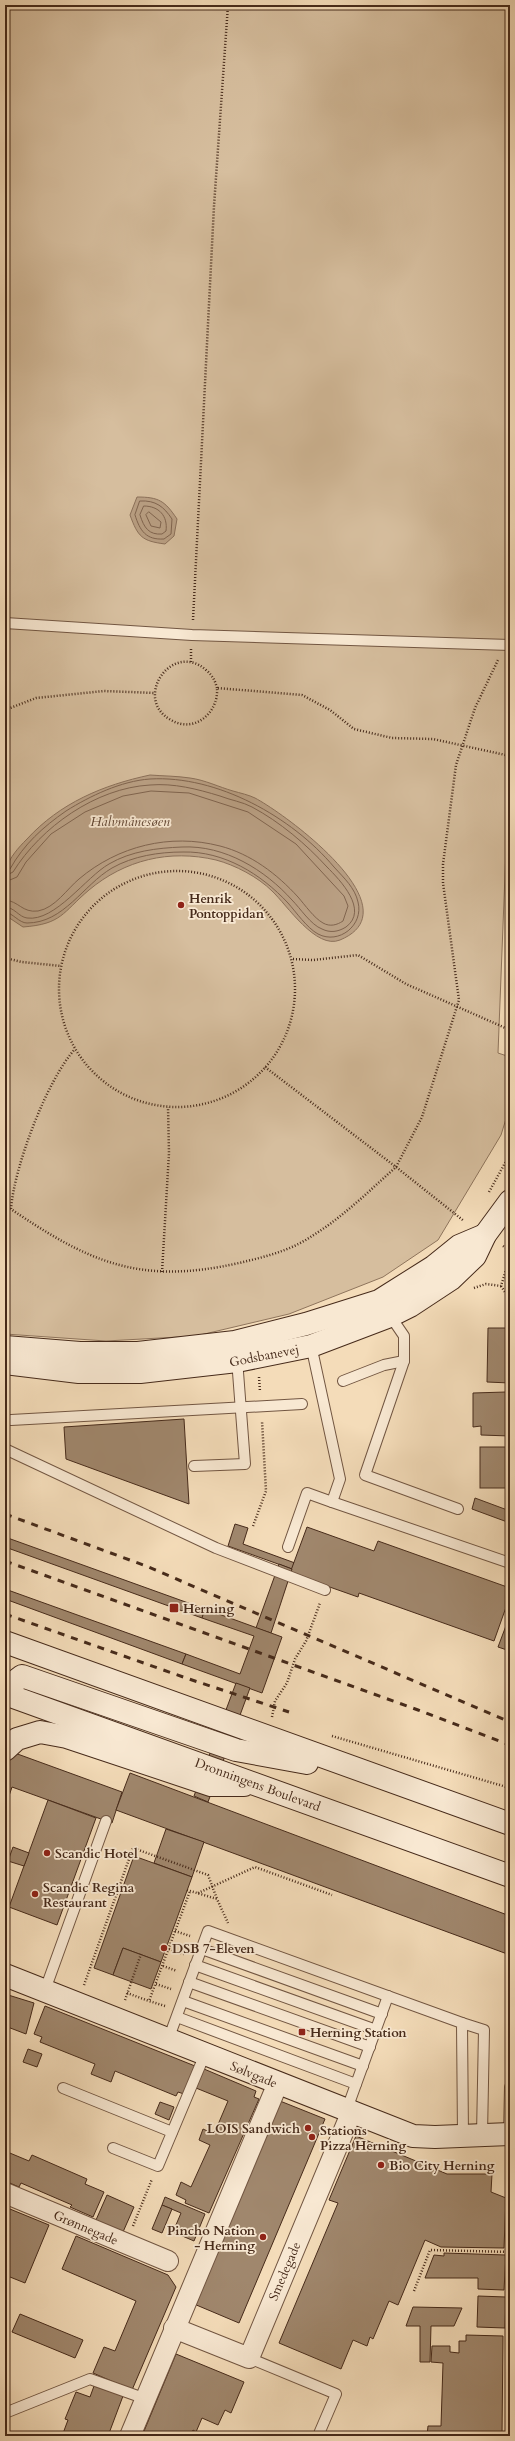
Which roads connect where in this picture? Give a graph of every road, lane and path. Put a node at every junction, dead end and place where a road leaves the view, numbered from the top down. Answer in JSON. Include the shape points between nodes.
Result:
{"nodes":[{"id":1,"x":228,"y":5,"type":"edge"},
{"id":2,"x":5,"y":623,"type":"edge"},
{"id":3,"x":192,"y":636,"type":"junction"},
{"id":4,"x":510,"y":645,"type":"edge"},
{"id":5,"x":191,"y":662,"type":"junction"},
{"id":6,"x":492,"y":672,"type":"dead end"},
{"id":7,"x":217,"y":688,"type":"junction"},
{"id":8,"x":155,"y":694,"type":"junction"},
{"id":9,"x":5,"y":710,"type":"edge"},
{"id":10,"x":462,"y":746,"type":"junction"},
{"id":11,"x":510,"y":756,"type":"edge"},
{"id":12,"x":5,"y":958,"type":"edge"},
{"id":13,"x":293,"y":959,"type":"junction"},
{"id":14,"x":61,"y":966,"type":"junction"},
{"id":15,"x":457,"y":1006,"type":"junction"},
{"id":16,"x":510,"y":1030,"type":"edge"},
{"id":17,"x":75,"y":1049,"type":"junction"},
{"id":18,"x":265,"y":1067,"type":"junction"},
{"id":19,"x":168,"y":1107,"type":"junction"},
{"id":20,"x":510,"y":1154,"type":"edge"},
{"id":21,"x":396,"y":1167,"type":"junction"},
{"id":22,"x":484,"y":1198,"type":"dead end"},
{"id":23,"x":510,"y":1201,"type":"edge"},
{"id":24,"x":5,"y":1205,"type":"edge"},
{"id":25,"x":11,"y":1209,"type":"junction"},
{"id":26,"x":469,"y":1218,"type":"dead end"},
{"id":27,"x":162,"y":1272,"type":"junction"},
{"id":28,"x":501,"y":1286,"type":"dead end"},
{"id":29,"x":510,"y":1300,"type":"edge"},
{"id":30,"x":384,"y":1308,"type":"junction"},
{"id":31,"x":306,"y":1324,"type":"junction"},
{"id":32,"x":311,"y":1346,"type":"junction"},
{"id":33,"x":5,"y":1347,"type":"edge"},
{"id":34,"x":236,"y":1351,"type":"junction"},
{"id":35,"x":404,"y":1361,"type":"junction"},
{"id":36,"x":5,"y":1363,"type":"edge"},
{"id":37,"x":259,"y":1369,"type":"dead end"},
{"id":38,"x":343,"y":1381,"type":"dead end"},
{"id":39,"x":302,"y":1404,"type":"dead end"},
{"id":40,"x":261,"y":1406,"type":"junction"},
{"id":41,"x":242,"y":1407,"type":"junction"},
{"id":42,"x":11,"y":1420,"type":"dead end"},
{"id":43,"x":5,"y":1449,"type":"edge"},
{"id":44,"x":194,"y":1466,"type":"dead end"},
{"id":45,"x":332,"y":1502,"type":"junction"},
{"id":46,"x":458,"y":1509,"type":"dead end"},
{"id":47,"x":253,"y":1526,"type":"dead end"},
{"id":48,"x":288,"y":1547,"type":"dead end"},
{"id":49,"x":510,"y":1563,"type":"edge"},
{"id":50,"x":325,"y":1590,"type":"joint"},
{"id":51,"x":5,"y":1642,"type":"edge"},
{"id":52,"x":5,"y":1689,"type":"edge"},
{"id":53,"x":5,"y":1694,"type":"edge"},
{"id":54,"x":279,"y":1719,"type":"dead end"},
{"id":55,"x":325,"y":1734,"type":"dead end"},
{"id":56,"x":5,"y":1750,"type":"edge"},
{"id":57,"x":364,"y":1772,"type":"junction"},
{"id":58,"x":261,"y":1785,"type":"junction"},
{"id":59,"x":510,"y":1788,"type":"edge"},
{"id":60,"x":106,"y":1821,"type":"dead end"},
{"id":61,"x":510,"y":1824,"type":"edge"},
{"id":62,"x":510,"y":1876,"type":"edge"},
{"id":63,"x":212,"y":1887,"type":"junction"},
{"id":64,"x":197,"y":1893,"type":"junction"},
{"id":65,"x":332,"y":1895,"type":"dead end"},
{"id":66,"x":217,"y":1899,"type":"junction"},
{"id":67,"x":229,"y":1924,"type":"dead end"},
{"id":68,"x":202,"y":1948,"type":"junction"},
{"id":69,"x":141,"y":1954,"type":"dead end"},
{"id":70,"x":196,"y":1965,"type":"junction"},
{"id":71,"x":5,"y":1975,"type":"edge"},
{"id":72,"x":189,"y":1982,"type":"junction"},
{"id":73,"x":45,"y":1990,"type":"junction"},
{"id":74,"x":127,"y":1993,"type":"junction"},
{"id":75,"x":388,"y":1996,"type":"junction"},
{"id":76,"x":150,"y":2001,"type":"junction"},
{"id":77,"x":183,"y":2001,"type":"junction"},
{"id":78,"x":78,"y":2003,"type":"junction"},
{"id":79,"x":178,"y":2014,"type":"junction"},
{"id":80,"x":382,"y":2014,"type":"junction"},
{"id":81,"x":118,"y":2019,"type":"junction"},
{"id":82,"x":462,"y":2023,"type":"junction"},
{"id":83,"x":376,"y":2030,"type":"junction"},
{"id":84,"x":168,"y":2040,"type":"junction"},
{"id":85,"x":370,"y":2047,"type":"junction"},
{"id":86,"x":205,"y":2054,"type":"junction"},
{"id":87,"x":363,"y":2066,"type":"junction"},
{"id":88,"x":278,"y":2083,"type":"junction"},
{"id":89,"x":356,"y":2084,"type":"junction"},
{"id":90,"x":510,"y":2087,"type":"edge"},
{"id":91,"x":63,"y":2088,"type":"dead end"},
{"id":92,"x":350,"y":2110,"type":"junction"},
{"id":93,"x":510,"y":2110,"type":"edge"},
{"id":94,"x":172,"y":2132,"type":"junction"},
{"id":95,"x":510,"y":2134,"type":"edge"},
{"id":96,"x":472,"y":2136,"type":"junction"},
{"id":97,"x":113,"y":2148,"type":"dead end"},
{"id":98,"x":158,"y":2166,"type":"junction"},
{"id":99,"x":5,"y":2193,"type":"edge"},
{"id":100,"x":125,"y":2243,"type":"junction"},
{"id":101,"x":510,"y":2252,"type":"edge"},
{"id":102,"x":168,"y":2261,"type":"dead end"},
{"id":103,"x":414,"y":2291,"type":"dead end"},
{"id":104,"x":174,"y":2328,"type":"junction"},
{"id":105,"x":249,"y":2358,"type":"junction"},
{"id":106,"x":146,"y":2399,"type":"junction"},
{"id":107,"x":5,"y":2413,"type":"edge"},
{"id":108,"x":130,"y":2436,"type":"edge"},
{"id":109,"x":318,"y":2436,"type":"edge"}],
"edges":[{"from":1,"to":3,"type":"path","via":[[214,206]]},
{"from":2,"to":3,"type":"lane"},
{"from":3,"to":4,"type":"lane"},
{"from":3,"to":5,"type":"path"},
{"from":5,"to":7,"type":"path","via":[[200,665],[212,676]]},
{"from":5,"to":8,"type":"path","via":[[169,667],[159,679]]},
{"from":6,"to":10,"type":"path"},
{"from":7,"to":8,"type":"path","via":[[217,701],[213,710],[200,721],[190,724],[179,724],[164,715]]},
{"from":7,"to":10,"type":"path","via":[[302,695],[330,710],[354,729],[392,738],[432,739]]},
{"from":8,"to":9,"type":"path","via":[[104,691],[36,698]]},
{"from":10,"to":11,"type":"path"},
{"from":10,"to":15,"type":"path","via":[[456,765],[443,864],[443,884],[459,1000]]},
{"from":12,"to":14,"type":"path"},
{"from":13,"to":14,"type":"path","via":[[283,935],[263,907],[240,890],[214,878],[186,872],[158,873],[130,881],[106,895],[81,921],[70,939]]},
{"from":13,"to":15,"type":"path","via":[[358,956],[406,984]]},
{"from":13,"to":18,"type":"path","via":[[294,1003],[279,1048]]},
{"from":14,"to":17,"type":"path","via":[[60,1002],[63,1023]]},
{"from":15,"to":16,"type":"path"},
{"from":15,"to":21,"type":"path","via":[[422,1117]]},
{"from":17,"to":19,"type":"path","via":[[92,1072],[114,1089],[140,1101]]},
{"from":17,"to":25,"type":"path","via":[[62,1064],[23,1150]]},
{"from":18,"to":19,"type":"path","via":[[245,1085],[221,1098],[195,1106]]},
{"from":18,"to":21,"type":"path"},
{"from":19,"to":27,"type":"path","via":[[169,1153]]},
{"from":20,"to":22,"type":"path"},
{"from":21,"to":26,"type":"path","via":[[465,1222]]},
{"from":21,"to":27,"type":"path","via":[[352,1207],[311,1237],[272,1255],[224,1266]]},
{"from":23,"to":30,"type":"main road","name":"Godsbanevej","via":[[485,1235],[459,1246]]},
{"from":24,"to":25,"type":"path"},
{"from":25,"to":27,"type":"path","via":[[45,1233],[90,1256],[130,1268]]},
{"from":28,"to":29,"type":"path"},
{"from":30,"to":31,"type":"main road","name":"Godsbanevej"},
{"from":30,"to":32,"type":"main road","name":"Godsbanevej"},
{"from":30,"to":35,"type":"lane","via":[[404,1336]]},
{"from":31,"to":32,"type":"lane"},
{"from":31,"to":34,"type":"main road","name":"Godsbanevej"},
{"from":32,"to":34,"type":"main road","name":"Godsbanevej"},
{"from":32,"to":45,"type":"lane","via":[[340,1479]]},
{"from":33,"to":34,"type":"main road","name":"Godsbanevej","via":[[80,1353]]},
{"from":34,"to":36,"type":"main road","name":"Godsbanevej","via":[[140,1372],[79,1372]]},
{"from":34,"to":41,"type":"lane"},
{"from":35,"to":38,"type":"lane","via":[[384,1365]]},
{"from":35,"to":46,"type":"lane","via":[[365,1475]]},
{"from":37,"to":40,"type":"path"},
{"from":39,"to":40,"type":"lane"},
{"from":40,"to":41,"type":"lane"},
{"from":40,"to":47,"type":"path","via":[[266,1491]]},
{"from":41,"to":42,"type":"lane"},
{"from":41,"to":44,"type":"lane","via":[[245,1464]]},
{"from":43,"to":50,"type":"lane","via":[[216,1548]]},
{"from":45,"to":48,"type":"lane","via":[[307,1493]]},
{"from":45,"to":49,"type":"lane"},
{"from":50,"to":54,"type":"path","via":[[306,1641],[295,1659],[287,1683],[275,1701],[272,1717]]},
{"from":51,"to":57,"type":"main road"},
{"from":52,"to":57,"type":"main road","via":[[22,1676],[236,1750]]},
{"from":53,"to":58,"type":"main road","name":"Dronningens Boulevard"},
{"from":55,"to":59,"type":"path"},
{"from":56,"to":58,"type":"main road","via":[[17,1739],[40,1732],[67,1737],[211,1785]]},
{"from":57,"to":61,"type":"main road"},
{"from":58,"to":62,"type":"main road","name":"Dronningens Boulevard"},
{"from":60,"to":73,"type":"lane"},
{"from":63,"to":64,"type":"path"},
{"from":63,"to":65,"type":"path","via":[[255,1867]]},
{"from":63,"to":66,"type":"path"},
{"from":63,"to":78,"type":"path","via":[[208,1875],[133,1848]]},
{"from":64,"to":66,"type":"path"},
{"from":64,"to":76,"type":"path","via":[[189,1890]]},
{"from":66,"to":67,"type":"path"},
{"from":68,"to":70,"type":"lane"},
{"from":68,"to":75,"type":"lane","via":[[208,1931]]},
{"from":68,"to":80,"type":"lane"},
{"from":69,"to":74,"type":"path"},
{"from":70,"to":72,"type":"lane"},
{"from":70,"to":83,"type":"lane"},
{"from":71,"to":73,"type":"main road","name":"Sølvgade"},
{"from":72,"to":77,"type":"lane"},
{"from":72,"to":85,"type":"lane"},
{"from":73,"to":78,"type":"main road","name":"Sølvgade"},
{"from":74,"to":76,"type":"path"},
{"from":74,"to":81,"type":"path"},
{"from":75,"to":80,"type":"lane"},
{"from":75,"to":82,"type":"lane"},
{"from":76,"to":79,"type":"path"},
{"from":77,"to":79,"type":"lane"},
{"from":77,"to":87,"type":"lane"},
{"from":78,"to":81,"type":"main road","name":"Sølvgade"},
{"from":79,"to":84,"type":"lane"},
{"from":79,"to":89,"type":"lane"},
{"from":80,"to":83,"type":"lane"},
{"from":81,"to":84,"type":"main road","name":"Sølvgade"},
{"from":82,"to":96,"type":"lane"},
{"from":82,"to":96,"type":"lane","via":[[484,2030]]},
{"from":83,"to":85,"type":"lane"},
{"from":84,"to":86,"type":"main road","name":"Sølvgade"},
{"from":85,"to":87,"type":"lane"},
{"from":86,"to":88,"type":"main road","name":"Sølvgade"},
{"from":86,"to":94,"type":"lane"},
{"from":87,"to":89,"type":"lane"},
{"from":88,"to":92,"type":"main road","name":"Sølvgade"},
{"from":88,"to":104,"type":"street"},
{"from":89,"to":92,"type":"lane"},
{"from":90,"to":93,"type":"lane"},
{"from":91,"to":94,"type":"lane"},
{"from":92,"to":96,"type":"main road","name":"Sølvgade","via":[[413,2136]]},
{"from":92,"to":105,"type":"street","name":"Smedegade"},
{"from":93,"to":95,"type":"lane"},
{"from":94,"to":98,"type":"lane"},
{"from":95,"to":96,"type":"main road","name":"Sølvgade"},
{"from":97,"to":98,"type":"lane"},
{"from":98,"to":100,"type":"path"},
{"from":99,"to":100,"type":"street","name":"Grønnegade"},
{"from":100,"to":102,"type":"street","name":"Grønnegade"},
{"from":101,"to":103,"type":"path","via":[[430,2250]]},
{"from":104,"to":105,"type":"street"},
{"from":104,"to":106,"type":"street"},
{"from":105,"to":109,"type":"lane","via":[[336,2394]]},
{"from":106,"to":107,"type":"lane","via":[[90,2379]]},
{"from":106,"to":108,"type":"street"}]}
